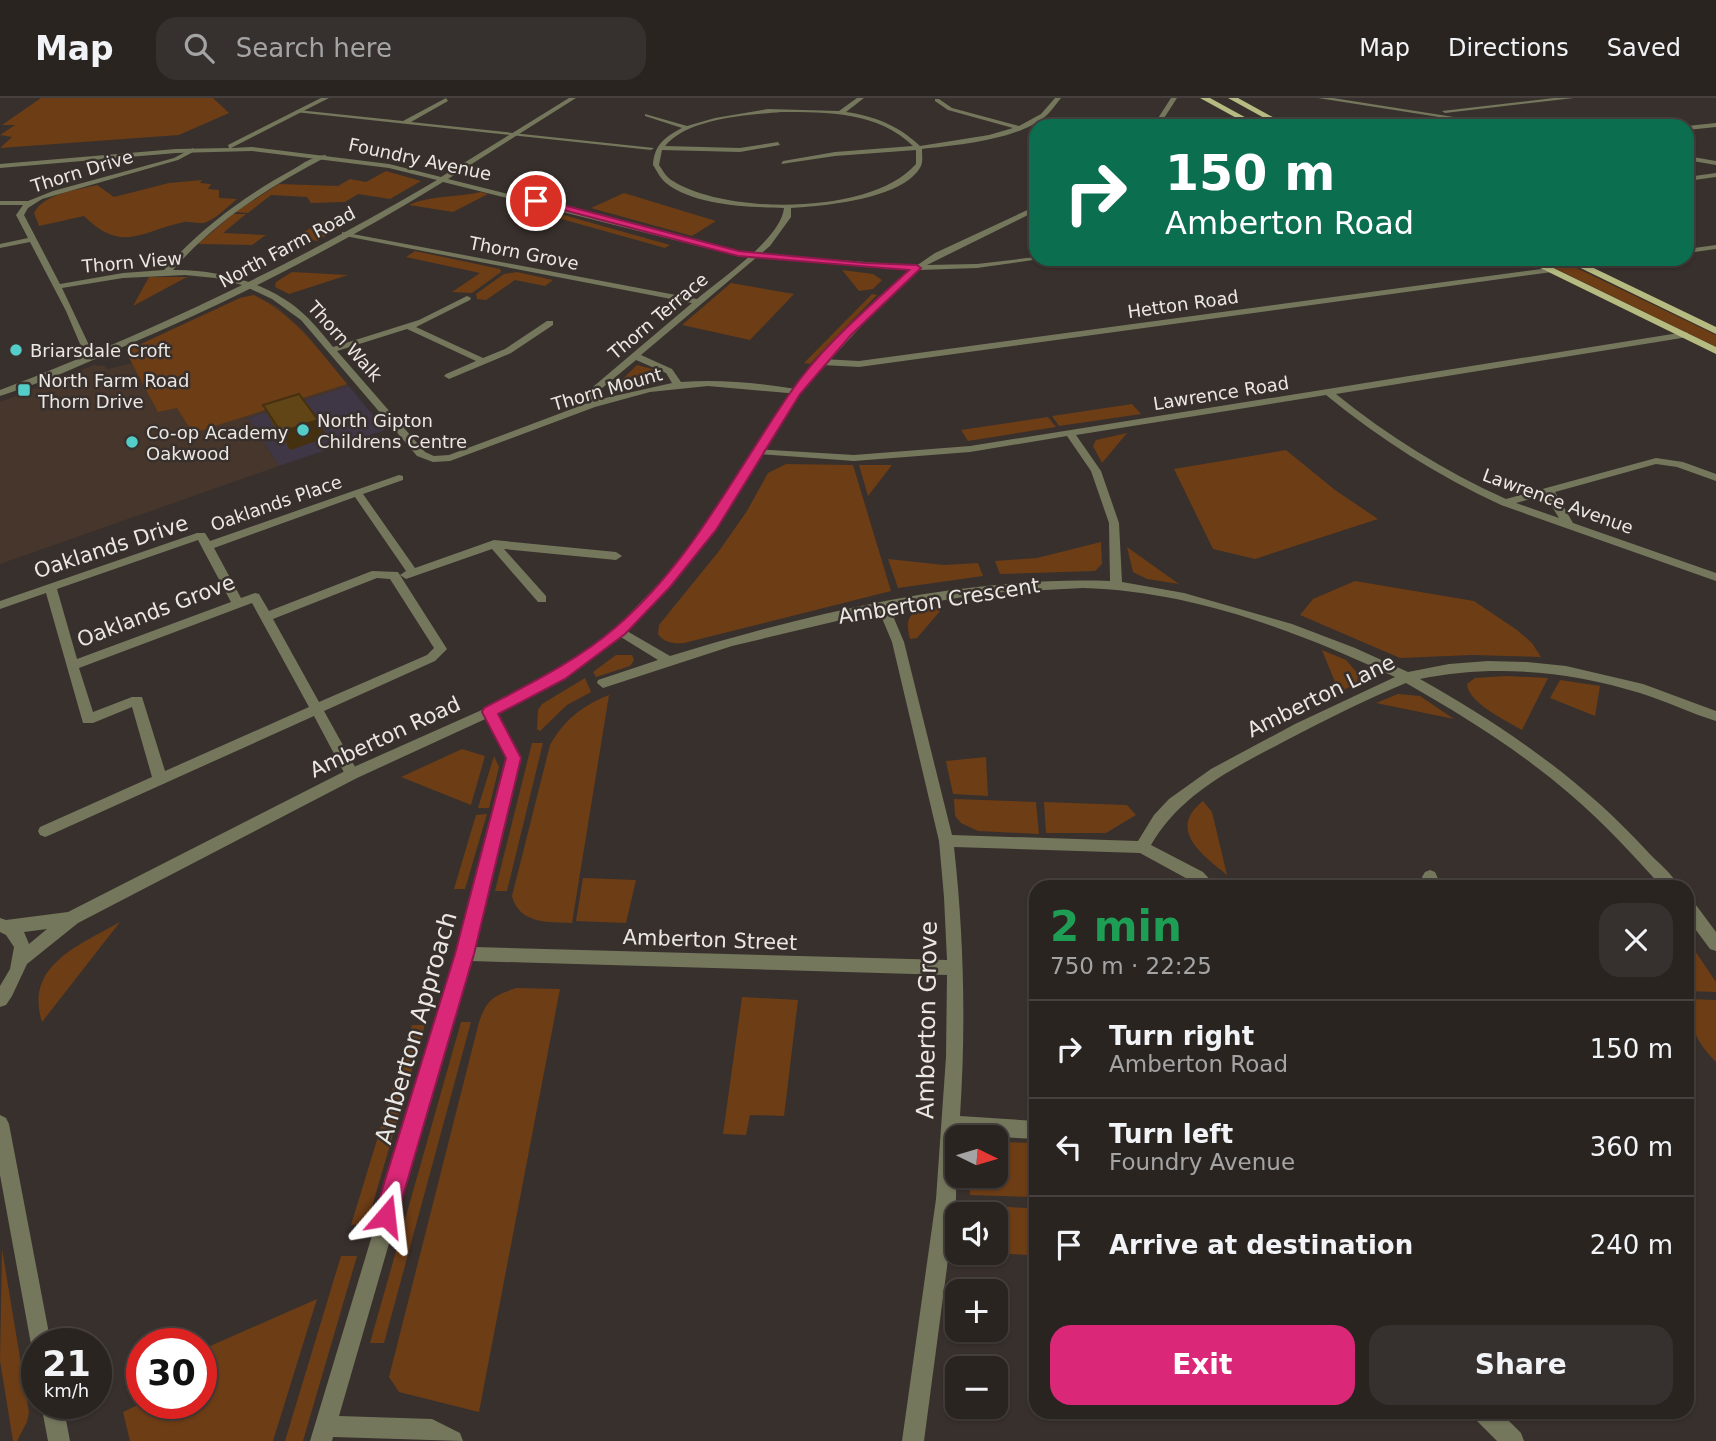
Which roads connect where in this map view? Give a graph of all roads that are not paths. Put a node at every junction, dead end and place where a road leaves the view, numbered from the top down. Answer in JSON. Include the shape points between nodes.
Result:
{"nodes":[{"id":1,"x":326,"y":98,"type":"edge"},
{"id":2,"x":573,"y":98,"type":"edge"},
{"id":3,"x":779,"y":98,"type":"edge"},
{"id":4,"x":861,"y":98,"type":"edge"},
{"id":5,"x":1058,"y":98,"type":"edge"},
{"id":6,"x":1174,"y":98,"type":"edge"},
{"id":7,"x":1205,"y":98,"type":"edge"},
{"id":8,"x":1231,"y":98,"type":"edge"},
{"id":9,"x":1321,"y":98,"type":"edge"},
{"id":10,"x":1571,"y":98,"type":"edge"},
{"id":11,"x":1342,"y":99,"type":"edge"},
{"id":12,"x":446,"y":100,"type":"dead end"},
{"id":13,"x":937,"y":100,"type":"edge"},
{"id":14,"x":1463,"y":103,"type":"dead end"},
{"id":15,"x":1475,"y":108,"type":"junction"},
{"id":16,"x":781,"y":110,"type":"junction"},
{"id":17,"x":298,"y":112,"type":"junction"},
{"id":18,"x":839,"y":113,"type":"junction"},
{"id":19,"x":647,"y":115,"type":"dead end"},
{"id":20,"x":1435,"y":115,"type":"junction"},
{"id":21,"x":1037,"y":119,"type":"edge"},
{"id":22,"x":1160,"y":119,"type":"edge"},
{"id":23,"x":1244,"y":119,"type":"edge"},
{"id":24,"x":1272,"y":119,"type":"edge"},
{"id":25,"x":1462,"y":119,"type":"edge"},
{"id":26,"x":1029,"y":123,"type":"edge"},
{"id":27,"x":404,"y":124,"type":"junction"},
{"id":28,"x":1716,"y":125,"type":"edge"},
{"id":29,"x":1694,"y":127,"type":"edge"},
{"id":30,"x":687,"y":128,"type":"junction"},
{"id":31,"x":1020,"y":128,"type":"junction"},
{"id":32,"x":515,"y":136,"type":"junction"},
{"id":33,"x":778,"y":144,"type":"dead end"},
{"id":34,"x":225,"y":148,"type":"junction"},
{"id":35,"x":655,"y":148,"type":"junction"},
{"id":36,"x":919,"y":148,"type":"junction"},
{"id":37,"x":193,"y":150,"type":"junction"},
{"id":38,"x":324,"y":156,"type":"junction"},
{"id":39,"x":1694,"y":159,"type":"edge"},
{"id":40,"x":782,"y":163,"type":"dead end"},
{"id":41,"x":1716,"y":163,"type":"edge"},
{"id":42,"x":0,"y":166,"type":"edge"},
{"id":43,"x":1716,"y":175,"type":"edge"},
{"id":44,"x":443,"y":178,"type":"junction"},
{"id":45,"x":1694,"y":178,"type":"edge"},
{"id":46,"x":0,"y":203,"type":"edge"},
{"id":47,"x":29,"y":203,"type":"junction"},
{"id":48,"x":788,"y":206,"type":"junction"},
{"id":49,"x":1029,"y":211,"type":"edge"},
{"id":50,"x":345,"y":234,"type":"junction"},
{"id":51,"x":32,"y":239,"type":"junction"},
{"id":52,"x":0,"y":246,"type":"edge"},
{"id":53,"x":1716,"y":247,"type":"edge"},
{"id":54,"x":1694,"y":250,"type":"edge"},
{"id":55,"x":754,"y":255,"type":"junction"},
{"id":56,"x":1029,"y":260,"type":"edge"},
{"id":57,"x":1541,"y":266,"type":"edge"},
{"id":58,"x":1582,"y":266,"type":"edge"},
{"id":59,"x":917,"y":268,"type":"junction"},
{"id":60,"x":1549,"y":270,"type":"junction"},
{"id":61,"x":167,"y":272,"type":"junction"},
{"id":62,"x":253,"y":285,"type":"junction"},
{"id":63,"x":55,"y":287,"type":"junction"},
{"id":64,"x":467,"y":298,"type":"dead end"},
{"id":65,"x":698,"y":302,"type":"junction"},
{"id":66,"x":550,"y":323,"type":"dead end"},
{"id":67,"x":409,"y":327,"type":"junction"},
{"id":68,"x":1716,"y":331,"type":"edge"},
{"id":69,"x":1685,"y":335,"type":"junction"},
{"id":70,"x":332,"y":350,"type":"junction"},
{"id":71,"x":1716,"y":351,"type":"edge"},
{"id":72,"x":98,"y":355,"type":"junction"},
{"id":73,"x":635,"y":356,"type":"junction"},
{"id":74,"x":484,"y":362,"type":"junction"},
{"id":75,"x":822,"y":362,"type":"junction"},
{"id":76,"x":449,"y":376,"type":"dead end"},
{"id":77,"x":678,"y":385,"type":"junction"},
{"id":78,"x":796,"y":392,"type":"junction"},
{"id":79,"x":1328,"y":392,"type":"junction"},
{"id":80,"x":0,"y":393,"type":"edge"},
{"id":81,"x":600,"y":403,"type":"junction"},
{"id":82,"x":1070,"y":433,"type":"junction"},
{"id":83,"x":759,"y":452,"type":"junction"},
{"id":84,"x":433,"y":459,"type":"joint"},
{"id":85,"x":399,"y":478,"type":"dead end"},
{"id":86,"x":1716,"y":478,"type":"edge"},
{"id":87,"x":1549,"y":492,"type":"junction"},
{"id":88,"x":357,"y":493,"type":"junction"},
{"id":89,"x":1505,"y":503,"type":"junction"},
{"id":90,"x":1569,"y":526,"type":"junction"},
{"id":91,"x":494,"y":544,"type":"junction"},
{"id":92,"x":207,"y":545,"type":"junction"},
{"id":93,"x":616,"y":556,"type":"dead end"},
{"id":94,"x":413,"y":573,"type":"junction"},
{"id":95,"x":1716,"y":577,"type":"edge"},
{"id":96,"x":396,"y":579,"type":"junction"},
{"id":97,"x":1116,"y":585,"type":"junction"},
{"id":98,"x":50,"y":587,"type":"junction"},
{"id":99,"x":542,"y":599,"type":"dead end"},
{"id":100,"x":238,"y":603,"type":"junction"},
{"id":101,"x":0,"y":605,"type":"edge"},
{"id":102,"x":883,"y":606,"type":"junction"},
{"id":103,"x":265,"y":617,"type":"junction"},
{"id":104,"x":620,"y":631,"type":"junction"},
{"id":105,"x":666,"y":659,"type":"junction"},
{"id":106,"x":72,"y":666,"type":"junction"},
{"id":107,"x":1408,"y":677,"type":"junction"},
{"id":108,"x":603,"y":683,"type":"dead end"},
{"id":109,"x":316,"y":708,"type":"junction"},
{"id":110,"x":489,"y":712,"type":"junction"},
{"id":111,"x":1716,"y":716,"type":"edge"},
{"id":112,"x":352,"y":774,"type":"junction"},
{"id":113,"x":160,"y":779,"type":"junction"},
{"id":114,"x":45,"y":831,"type":"dead end"},
{"id":115,"x":946,"y":841,"type":"junction"},
{"id":116,"x":1142,"y":847,"type":"junction"},
{"id":117,"x":1201,"y":880,"type":"edge"},
{"id":118,"x":1665,"y":880,"type":"edge"},
{"id":119,"x":1694,"y":915,"type":"edge"},
{"id":120,"x":72,"y":918,"type":"junction"},
{"id":121,"x":3,"y":926,"type":"edge"},
{"id":122,"x":1716,"y":944,"type":"edge"},
{"id":123,"x":465,"y":954,"type":"junction"},
{"id":124,"x":22,"y":959,"type":"junction"},
{"id":125,"x":955,"y":968,"type":"junction"},
{"id":126,"x":0,"y":999,"type":"edge"},
{"id":127,"x":0,"y":1124,"type":"edge"},
{"id":128,"x":951,"y":1125,"type":"edge"},
{"id":129,"x":1008,"y":1128,"type":"edge"},
{"id":130,"x":1029,"y":1130,"type":"edge"},
{"id":131,"x":3,"y":1154,"type":"edge"},
{"id":132,"x":947,"y":1188,"type":"edge"},
{"id":133,"x":38,"y":1328,"type":"edge"},
{"id":134,"x":54,"y":1419,"type":"edge"},
{"id":135,"x":1491,"y":1419,"type":"edge"},
{"id":136,"x":323,"y":1434,"type":"edge"},
{"id":137,"x":56,"y":1439,"type":"edge"},
{"id":138,"x":452,"y":1441,"type":"edge"},
{"id":139,"x":913,"y":1441,"type":"edge"},
{"id":140,"x":1513,"y":1441,"type":"edge"}],
"edges":[{"from":1,"to":17,"type":"street"},
{"from":2,"to":32,"type":"street","name":"North Farm Road"},
{"from":3,"to":16,"type":"street"},
{"from":4,"to":18,"type":"street"},
{"from":5,"to":21,"type":"street"},
{"from":6,"to":22,"type":"street"},
{"from":7,"to":23,"type":"main road"},
{"from":8,"to":24,"type":"main road"},
{"from":9,"to":11,"type":"street"},
{"from":10,"to":15,"type":"street"},
{"from":11,"to":20,"type":"street"},
{"from":12,"to":27,"type":"street"},
{"from":13,"to":31,"type":"street","via":[[950,109]]},
{"from":14,"to":15,"type":"street"},
{"from":15,"to":20,"type":"street"},
{"from":16,"to":18,"type":"street"},
{"from":16,"to":30,"type":"street","via":[[729,116]]},
{"from":17,"to":27,"type":"street"},
{"from":17,"to":34,"type":"street"},
{"from":18,"to":36,"type":"street","via":[[892,126]]},
{"from":19,"to":30,"type":"street"},
{"from":20,"to":25,"type":"street"},
{"from":26,"to":31,"type":"street"},
{"from":27,"to":32,"type":"street"},
{"from":28,"to":29,"type":"street"},
{"from":30,"to":35,"type":"street"},
{"from":31,"to":36,"type":"street"},
{"from":32,"to":35,"type":"street"},
{"from":32,"to":44,"type":"street","name":"North Farm Road"},
{"from":33,"to":35,"type":"street","via":[[740,150]]},
{"from":34,"to":37,"type":"street","name":"Foundry Avenue"},
{"from":34,"to":38,"type":"street","name":"Foundry Avenue"},
{"from":35,"to":48,"type":"street","via":[[656,165],[668,181],[697,195],[739,204]]},
{"from":36,"to":40,"type":"street"},
{"from":36,"to":48,"type":"street","via":[[919,164],[904,179],[875,193]]},
{"from":37,"to":42,"type":"street","name":"Foundry Avenue"},
{"from":37,"to":47,"type":"street","name":"Thorn Drive"},
{"from":38,"to":44,"type":"street","name":"Foundry Avenue"},
{"from":38,"to":61,"type":"street","via":[[235,206],[195,239]]},
{"from":39,"to":41,"type":"street"},
{"from":43,"to":45,"type":"street"},
{"from":44,"to":50,"type":"street","name":"North Farm Road"},
{"from":44,"to":55,"type":"street","name":"Foundry Avenue"},
{"from":46,"to":47,"type":"street"},
{"from":47,"to":51,"type":"street","name":"Thorn Drive","via":[[20,215]]},
{"from":48,"to":55,"type":"street","name":"Thorn Terrace","via":[[788,217]]},
{"from":49,"to":59,"type":"street","name":"Amberton Road"},
{"from":50,"to":62,"type":"street","name":"North Farm Road"},
{"from":50,"to":65,"type":"street","name":"Thorn Grove"},
{"from":51,"to":52,"type":"street"},
{"from":51,"to":63,"type":"street","name":"Thorn Drive"},
{"from":53,"to":54,"type":"street"},
{"from":55,"to":59,"type":"street","name":"Foundry Avenue"},
{"from":55,"to":65,"type":"street","name":"Thorn Terrace"},
{"from":56,"to":59,"type":"street","name":"Foundry Avenue"},
{"from":57,"to":60,"type":"main road"},
{"from":58,"to":68,"type":"main road"},
{"from":59,"to":75,"type":"street","name":"Amberton Road"},
{"from":60,"to":69,"type":"main road"},
{"from":60,"to":75,"type":"street","name":"Hetton Road","via":[[859,365]]},
{"from":61,"to":62,"type":"street","name":"Thorn View","via":[[227,277]]},
{"from":61,"to":63,"type":"street","name":"Thorn View"},
{"from":62,"to":70,"type":"street","name":"Thorn Walk","via":[[304,318]]},
{"from":62,"to":72,"type":"street","name":"North Farm Road"},
{"from":63,"to":72,"type":"street","name":"Thorn Drive","via":[[84,344]]},
{"from":64,"to":67,"type":"street"},
{"from":65,"to":73,"type":"street","name":"Thorn Terrace"},
{"from":66,"to":74,"type":"street"},
{"from":67,"to":70,"type":"street"},
{"from":67,"to":74,"type":"street"},
{"from":69,"to":71,"type":"main road"},
{"from":69,"to":79,"type":"street","name":"Lawrence Road"},
{"from":70,"to":84,"type":"street","name":"Thorn Walk","via":[[421,454]]},
{"from":72,"to":80,"type":"street","name":"North Farm Road"},
{"from":73,"to":77,"type":"street","via":[[669,371]]},
{"from":73,"to":81,"type":"street","name":"Thorn Terrace","via":[[597,388],[593,396]]},
{"from":74,"to":76,"type":"street"},
{"from":75,"to":78,"type":"street","name":"Amberton Road"},
{"from":77,"to":78,"type":"street","name":"Thorn Mount","via":[[734,384]]},
{"from":77,"to":81,"type":"street","name":"Thorn Mount"},
{"from":78,"to":83,"type":"street","name":"Amberton Road"},
{"from":79,"to":82,"type":"street","name":"Lawrence Road"},
{"from":79,"to":89,"type":"street","name":"Lawrence Avenue","via":[[1405,451]]},
{"from":81,"to":84,"type":"street","name":"Thorn Mount","via":[[450,458]]},
{"from":82,"to":83,"type":"street","name":"Lawrence Road","via":[[893,457]]},
{"from":82,"to":97,"type":"street","via":[[1096,471],[1114,523]]},
{"from":83,"to":104,"type":"street","name":"Amberton Road","via":[[712,527]]},
{"from":85,"to":88,"type":"street","name":"Oaklands Place"},
{"from":86,"to":87,"type":"street","via":[[1656,461]]},
{"from":87,"to":89,"type":"street"},
{"from":87,"to":90,"type":"street"},
{"from":88,"to":92,"type":"street","name":"Oaklands Place"},
{"from":88,"to":94,"type":"street","name":"Oaklands Place"},
{"from":89,"to":90,"type":"street","name":"Lawrence Avenue"},
{"from":90,"to":95,"type":"street","name":"Lawrence Avenue"},
{"from":91,"to":93,"type":"street"},
{"from":91,"to":94,"type":"street"},
{"from":91,"to":99,"type":"street"},
{"from":92,"to":98,"type":"street","name":"Oaklands Drive","via":[[201,535]]},
{"from":92,"to":100,"type":"street","name":"Oaklands Drive"},
{"from":94,"to":96,"type":"street"},
{"from":96,"to":103,"type":"street","via":[[376,574]]},
{"from":96,"to":109,"type":"street","via":[[441,649]]},
{"from":97,"to":102,"type":"street","name":"Amberton Crescent","via":[[1031,584]]},
{"from":97,"to":107,"type":"street","name":"Amberton Crescent","via":[[1290,626]]},
{"from":98,"to":101,"type":"street","name":"Oaklands Drive"},
{"from":98,"to":106,"type":"street","name":"Oaklands Grove"},
{"from":100,"to":103,"type":"street","name":"Oaklands Grove","via":[[255,597]]},
{"from":100,"to":106,"type":"street","name":"Oaklands Grove"},
{"from":102,"to":105,"type":"street","name":"Amberton Crescent"},
{"from":102,"to":115,"type":"street","name":"Amberton Grove","via":[[898,642]]},
{"from":103,"to":109,"type":"street"},
{"from":104,"to":105,"type":"street"},
{"from":104,"to":110,"type":"street","name":"Amberton Road","via":[[559,675]]},
{"from":105,"to":108,"type":"street","name":"Amberton Crescent"},
{"from":106,"to":113,"type":"street","name":"Oaklands Grove","via":[[88,719],[137,700]]},
{"from":107,"to":111,"type":"street","name":"Amberton Lane","via":[[1512,666],[1550,669],[1628,683]]},
{"from":107,"to":116,"type":"street","name":"Amberton Lane","via":[[1227,766],[1175,802]]},
{"from":107,"to":118,"type":"street","name":"Amberton Crescent","via":[[1519,746],[1577,792]]},
{"from":109,"to":112,"type":"street"},
{"from":109,"to":113,"type":"street"},
{"from":110,"to":112,"type":"street","name":"Amberton Road"},
{"from":110,"to":123,"type":"street","name":"Amberton Approach","via":[[513,758]]},
{"from":112,"to":120,"type":"street","name":"Amberton Road"},
{"from":113,"to":114,"type":"street"},
{"from":115,"to":116,"type":"street"},
{"from":115,"to":125,"type":"street","name":"Amberton Grove"},
{"from":116,"to":117,"type":"street"},
{"from":119,"to":122,"type":"street"},
{"from":120,"to":121,"type":"street","name":"Amberton Road"},
{"from":120,"to":124,"type":"street","name":"Amberton Road"},
{"from":121,"to":124,"type":"street","via":[[21,941]]},
{"from":123,"to":125,"type":"street","name":"Amberton Street"},
{"from":123,"to":136,"type":"street","name":"Amberton Approach"},
{"from":124,"to":126,"type":"street"},
{"from":125,"to":128,"type":"street","name":"Amberton Grove"},
{"from":127,"to":131,"type":"street"},
{"from":129,"to":130,"type":"street"},
{"from":131,"to":133,"type":"street"},
{"from":132,"to":139,"type":"street","name":"Amberton Grove"},
{"from":134,"to":137,"type":"street"},
{"from":135,"to":140,"type":"street"},
{"from":136,"to":138,"type":"street","via":[[432,1430]]}]}
